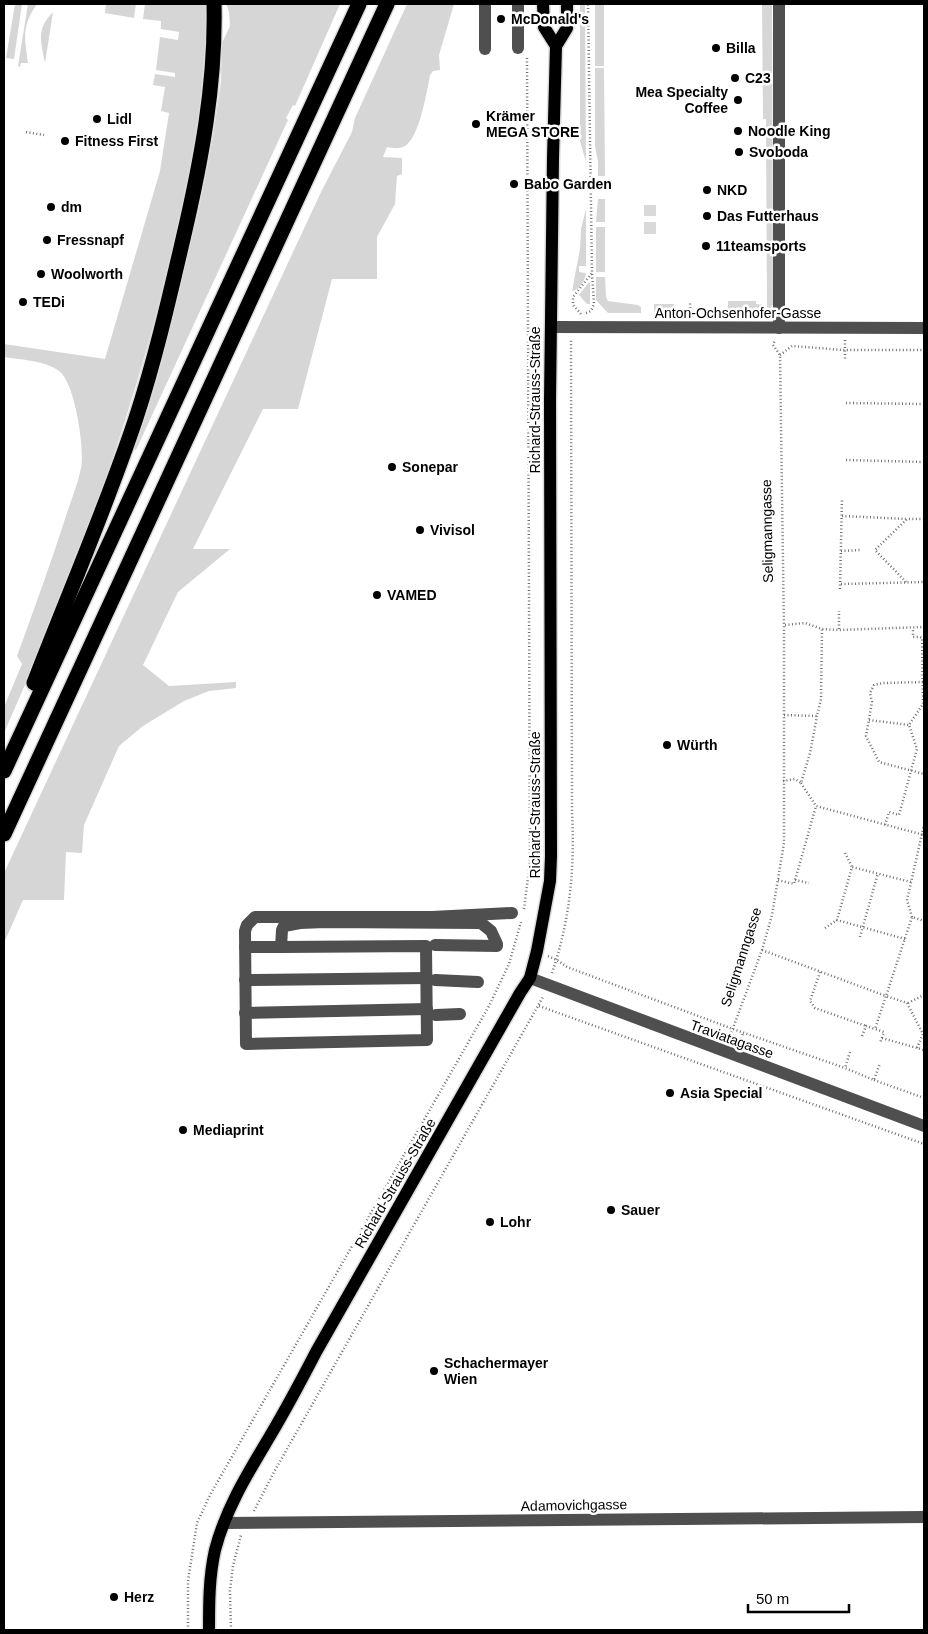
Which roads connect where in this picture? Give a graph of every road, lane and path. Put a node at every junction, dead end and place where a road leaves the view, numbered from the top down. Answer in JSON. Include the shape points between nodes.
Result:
{"nodes":[{"id":1,"x":214,"y":4,"type":"edge"},
{"id":2,"x":359,"y":4,"type":"edge"},
{"id":3,"x":387,"y":4,"type":"edge"},
{"id":4,"x":485,"y":4,"type":"edge"},
{"id":5,"x":518,"y":4,"type":"edge"},
{"id":6,"x":543,"y":4,"type":"edge"},
{"id":7,"x":567,"y":4,"type":"edge"},
{"id":8,"x":588,"y":4,"type":"edge"},
{"id":9,"x":779,"y":4,"type":"edge"},
{"id":10,"x":556,"y":46,"type":"junction"},
{"id":11,"x":485,"y":49,"type":"dead end"},
{"id":12,"x":523,"y":51,"type":"joint"},
{"id":13,"x":26,"y":132,"type":"dead end"},
{"id":14,"x":44,"y":135,"type":"dead end"},
{"id":15,"x":592,"y":272,"type":"junction"},
{"id":16,"x":579,"y":313,"type":"junction"},
{"id":17,"x":550,"y":327,"type":"junction"},
{"id":18,"x":575,"y":327,"type":"junction"},
{"id":19,"x":780,"y":328,"type":"junction"},
{"id":20,"x":924,"y":328,"type":"edge"},
{"id":21,"x":845,"y":329,"type":"junction"},
{"id":22,"x":844,"y":350,"type":"junction"},
{"id":23,"x":924,"y":350,"type":"edge"},
{"id":24,"x":780,"y":355,"type":"junction"},
{"id":25,"x":845,"y":361,"type":"dead end"},
{"id":26,"x":846,"y":403,"type":"dead end"},
{"id":27,"x":924,"y":404,"type":"edge"},
{"id":28,"x":846,"y":460,"type":"dead end"},
{"id":29,"x":924,"y":462,"type":"edge"},
{"id":30,"x":842,"y":498,"type":"dead end"},
{"id":31,"x":842,"y":516,"type":"junction"},
{"id":32,"x":907,"y":519,"type":"junction"},
{"id":33,"x":924,"y":519,"type":"edge"},
{"id":34,"x":860,"y":550,"type":"dead end"},
{"id":35,"x":841,"y":551,"type":"junction"},
{"id":36,"x":906,"y":582,"type":"junction"},
{"id":37,"x":924,"y":582,"type":"edge"},
{"id":38,"x":840,"y":584,"type":"junction"},
{"id":39,"x":840,"y":589,"type":"dead end"},
{"id":40,"x":839,"y":610,"type":"dead end"},
{"id":41,"x":784,"y":625,"type":"junction"},
{"id":42,"x":924,"y":627,"type":"edge"},
{"id":43,"x":913,"y":628,"type":"junction"},
{"id":44,"x":822,"y":629,"type":"junction"},
{"id":45,"x":839,"y":630,"type":"junction"},
{"id":46,"x":924,"y":682,"type":"edge"},
{"id":47,"x":784,"y":714,"type":"junction"},
{"id":48,"x":818,"y":716,"type":"junction"},
{"id":49,"x":869,"y":720,"type":"junction"},
{"id":50,"x":909,"y":725,"type":"junction"},
{"id":51,"x":7,"y":765,"type":"edge"},
{"id":52,"x":911,"y":770,"type":"junction"},
{"id":53,"x":924,"y":774,"type":"edge"},
{"id":54,"x":783,"y":781,"type":"junction"},
{"id":55,"x":802,"y":783,"type":"junction"},
{"id":56,"x":816,"y":806,"type":"junction"},
{"id":57,"x":885,"y":825,"type":"junction"},
{"id":58,"x":924,"y":825,"type":"edge"},
{"id":59,"x":4,"y":834,"type":"edge"},
{"id":60,"x":923,"y":835,"type":"edge"},
{"id":61,"x":845,"y":853,"type":"dead end"},
{"id":62,"x":852,"y":867,"type":"junction"},
{"id":63,"x":878,"y":874,"type":"junction"},
{"id":64,"x":778,"y":880,"type":"junction"},
{"id":65,"x":795,"y":880,"type":"junction"},
{"id":66,"x":911,"y":882,"type":"junction"},
{"id":67,"x":809,"y":884,"type":"dead end"},
{"id":68,"x":519,"y":915,"type":"junction"},
{"id":69,"x":912,"y":917,"type":"junction"},
{"id":70,"x":837,"y":920,"type":"junction"},
{"id":71,"x":924,"y":921,"type":"edge"},
{"id":72,"x":862,"y":927,"type":"junction"},
{"id":73,"x":825,"y":928,"type":"dead end"},
{"id":74,"x":860,"y":937,"type":"dead end"},
{"id":75,"x":905,"y":939,"type":"junction"},
{"id":76,"x":435,"y":945,"type":"dead end"},
{"id":77,"x":245,"y":947,"type":"junction"},
{"id":78,"x":282,"y":947,"type":"junction"},
{"id":79,"x":762,"y":950,"type":"junction"},
{"id":80,"x":557,"y":960,"type":"junction"},
{"id":81,"x":820,"y":972,"type":"junction"},
{"id":82,"x":530,"y":978,"type":"junction"},
{"id":83,"x":431,"y":979,"type":"junction"},
{"id":84,"x":245,"y":980,"type":"junction"},
{"id":85,"x":478,"y":982,"type":"dead end"},
{"id":86,"x":548,"y":984,"type":"junction"},
{"id":87,"x":924,"y":995,"type":"edge"},
{"id":88,"x":886,"y":996,"type":"junction"},
{"id":89,"x":907,"y":1003,"type":"junction"},
{"id":90,"x":539,"y":1006,"type":"junction"},
{"id":91,"x":432,"y":1012,"type":"junction"},
{"id":92,"x":245,"y":1013,"type":"junction"},
{"id":93,"x":460,"y":1014,"type":"dead end"},
{"id":94,"x":866,"y":1026,"type":"junction"},
{"id":95,"x":732,"y":1029,"type":"junction"},
{"id":96,"x":874,"y":1029,"type":"junction"},
{"id":97,"x":743,"y":1033,"type":"junction"},
{"id":98,"x":923,"y":1034,"type":"edge"},
{"id":99,"x":862,"y":1036,"type":"dead end"},
{"id":100,"x":882,"y":1038,"type":"junction"},
{"id":101,"x":880,"y":1042,"type":"dead end"},
{"id":102,"x":917,"y":1048,"type":"junction"},
{"id":103,"x":738,"y":1049,"type":"dead end"},
{"id":104,"x":924,"y":1050,"type":"edge"},
{"id":105,"x":725,"y":1052,"type":"junction"},
{"id":106,"x":850,"y":1052,"type":"dead end"},
{"id":107,"x":880,"y":1063,"type":"dead end"},
{"id":108,"x":845,"y":1068,"type":"junction"},
{"id":109,"x":874,"y":1080,"type":"junction"},
{"id":110,"x":924,"y":1098,"type":"edge"},
{"id":111,"x":924,"y":1126,"type":"edge"},
{"id":112,"x":924,"y":1144,"type":"edge"},
{"id":113,"x":924,"y":1517,"type":"edge"},
{"id":114,"x":224,"y":1523,"type":"junction"},
{"id":115,"x":247,"y":1523,"type":"junction"},
{"id":116,"x":188,"y":1630,"type":"edge"},
{"id":117,"x":209,"y":1630,"type":"edge"},
{"id":118,"x":231,"y":1630,"type":"edge"}],
"edges":[{"from":1,"to":51,"type":"highway","via":[[211,84],[198,173],[169,297],[136,418],[20,719]]},
{"from":2,"to":51,"type":"highway"},
{"from":3,"to":59,"type":"highway"},
{"from":4,"to":11,"type":"street"},
{"from":5,"to":12,"type":"street"},
{"from":6,"to":10,"type":"main road","via":[[544,27]]},
{"from":7,"to":10,"type":"main road","name":"Richard-Strauss-Straße","via":[[567,28]]},
{"from":8,"to":15,"type":"path"},
{"from":9,"to":19,"type":"street"},
{"from":10,"to":17,"type":"main road","name":"Richard-Strauss-Straße"},
{"from":12,"to":68,"type":"path","via":[[530,862]]},
{"from":13,"to":14,"type":"path"},
{"from":15,"to":16,"type":"path","via":[[573,297],[573,305]]},
{"from":15,"to":16,"type":"path","via":[[594,304],[591,312]]},
{"from":16,"to":18,"type":"path"},
{"from":17,"to":18,"type":"street","name":"Anton-Ochsenhofer-Gasse"},
{"from":17,"to":82,"type":"main road","name":"Richard-Strauss-Straße","via":[[550,881]]},
{"from":18,"to":19,"type":"street","name":"Anton-Ochsenhofer-Gasse"},
{"from":18,"to":80,"type":"path","via":[[571,339],[574,846],[571,894]]},
{"from":19,"to":21,"type":"street","name":"Anton-Ochsenhofer-Gasse"},
{"from":19,"to":24,"type":"path","name":"Seligmanngasse","via":[[773,345]]},
{"from":20,"to":21,"type":"street","name":"Anton-Ochsenhofer-Gasse"},
{"from":21,"to":22,"type":"path"},
{"from":22,"to":23,"type":"path"},
{"from":22,"to":24,"type":"path","via":[[792,346]]},
{"from":22,"to":25,"type":"path"},
{"from":24,"to":41,"type":"path","name":"Seligmanngasse"},
{"from":26,"to":27,"type":"path"},
{"from":28,"to":29,"type":"path"},
{"from":30,"to":31,"type":"path"},
{"from":31,"to":32,"type":"path"},
{"from":31,"to":35,"type":"path"},
{"from":32,"to":33,"type":"path"},
{"from":32,"to":36,"type":"path","via":[[875,550]]},
{"from":34,"to":35,"type":"path"},
{"from":35,"to":38,"type":"path"},
{"from":36,"to":37,"type":"path"},
{"from":36,"to":38,"type":"path"},
{"from":38,"to":39,"type":"path"},
{"from":40,"to":45,"type":"path"},
{"from":41,"to":44,"type":"path","via":[[805,623]]},
{"from":41,"to":47,"type":"path","name":"Seligmanngasse"},
{"from":42,"to":43,"type":"path"},
{"from":43,"to":45,"type":"path"},
{"from":43,"to":46,"type":"path","via":[[913,636],[922,638]]},
{"from":44,"to":45,"type":"path"},
{"from":44,"to":48,"type":"path"},
{"from":46,"to":49,"type":"path","via":[[874,685],[870,693]]},
{"from":46,"to":50,"type":"path","via":[[923,704]]},
{"from":47,"to":48,"type":"path"},
{"from":47,"to":54,"type":"path","name":"Seligmanngasse"},
{"from":48,"to":55,"type":"path"},
{"from":49,"to":50,"type":"path"},
{"from":49,"to":52,"type":"path","via":[[866,736],[879,762]]},
{"from":50,"to":52,"type":"path","via":[[917,749]]},
{"from":52,"to":53,"type":"path"},
{"from":52,"to":57,"type":"path","via":[[899,815],[889,812]]},
{"from":54,"to":55,"type":"path"},
{"from":54,"to":64,"type":"path","name":"Seligmanngasse","via":[[784,842]]},
{"from":55,"to":56,"type":"path"},
{"from":56,"to":57,"type":"path"},
{"from":56,"to":65,"type":"path"},
{"from":57,"to":60,"type":"path"},
{"from":58,"to":60,"type":"path"},
{"from":60,"to":66,"type":"path"},
{"from":61,"to":62,"type":"path"},
{"from":62,"to":63,"type":"path"},
{"from":62,"to":70,"type":"path"},
{"from":63,"to":66,"type":"path"},
{"from":63,"to":72,"type":"path"},
{"from":64,"to":65,"type":"path","via":[[794,884]]},
{"from":64,"to":79,"type":"path","name":"Seligmanngasse"},
{"from":65,"to":67,"type":"path"},
{"from":66,"to":69,"type":"path","via":[[907,900]]},
{"from":68,"to":77,"type":"street","via":[[255,917],[247,925]]},
{"from":68,"to":116,"type":"path","via":[[509,964],[489,1006],[197,1523],[188,1581]]},
{"from":69,"to":71,"type":"path"},
{"from":69,"to":75,"type":"path"},
{"from":70,"to":72,"type":"path"},
{"from":70,"to":73,"type":"path"},
{"from":72,"to":74,"type":"path"},
{"from":72,"to":75,"type":"path"},
{"from":75,"to":88,"type":"path"},
{"from":76,"to":78,"type":"street","via":[[497,945],[491,931],[481,923],[334,922],[284,926]]},
{"from":77,"to":78,"type":"street"},
{"from":77,"to":84,"type":"street"},
{"from":78,"to":83,"type":"street","via":[[426,946]]},
{"from":79,"to":81,"type":"path"},
{"from":79,"to":95,"type":"path","name":"Seligmanngasse"},
{"from":80,"to":86,"type":"path"},
{"from":80,"to":95,"type":"path","via":[[567,967]]},
{"from":81,"to":88,"type":"path"},
{"from":81,"to":94,"type":"path","via":[[810,1001],[815,1008]]},
{"from":82,"to":86,"type":"street","name":"Traviatagasse"},
{"from":82,"to":114,"type":"main road","name":"Richard-Strauss-Straße","via":[[235,1495]]},
{"from":83,"to":84,"type":"street"},
{"from":83,"to":85,"type":"street"},
{"from":83,"to":91,"type":"street"},
{"from":84,"to":92,"type":"street"},
{"from":86,"to":90,"type":"path"},
{"from":86,"to":105,"type":"street","name":"Traviatagasse"},
{"from":87,"to":89,"type":"path"},
{"from":88,"to":89,"type":"path"},
{"from":88,"to":96,"type":"path"},
{"from":89,"to":98,"type":"path"},
{"from":90,"to":112,"type":"path"},
{"from":90,"to":115,"type":"path"},
{"from":91,"to":92,"type":"street"},
{"from":91,"to":92,"type":"street","via":[[427,1040],[248,1045]]},
{"from":91,"to":93,"type":"street"},
{"from":94,"to":96,"type":"path"},
{"from":94,"to":99,"type":"path"},
{"from":95,"to":97,"type":"path"},
{"from":95,"to":105,"type":"path","name":"Seligmanngasse"},
{"from":96,"to":100,"type":"path","via":[[884,1032]]},
{"from":97,"to":103,"type":"path"},
{"from":97,"to":108,"type":"path"},
{"from":98,"to":102,"type":"path"},
{"from":100,"to":101,"type":"path"},
{"from":100,"to":102,"type":"path"},
{"from":102,"to":104,"type":"path"},
{"from":105,"to":111,"type":"street","name":"Traviatagasse"},
{"from":106,"to":108,"type":"path"},
{"from":107,"to":109,"type":"path"},
{"from":108,"to":109,"type":"path"},
{"from":109,"to":110,"type":"path"},
{"from":113,"to":115,"type":"street","name":"Adamovichgasse"},
{"from":114,"to":115,"type":"street","name":"Adamovichgasse"},
{"from":114,"to":117,"type":"main road","name":"Richard-Strauss-Straße","via":[[209,1583]]},
{"from":115,"to":118,"type":"path","via":[[242,1532],[230,1591]]}]}
